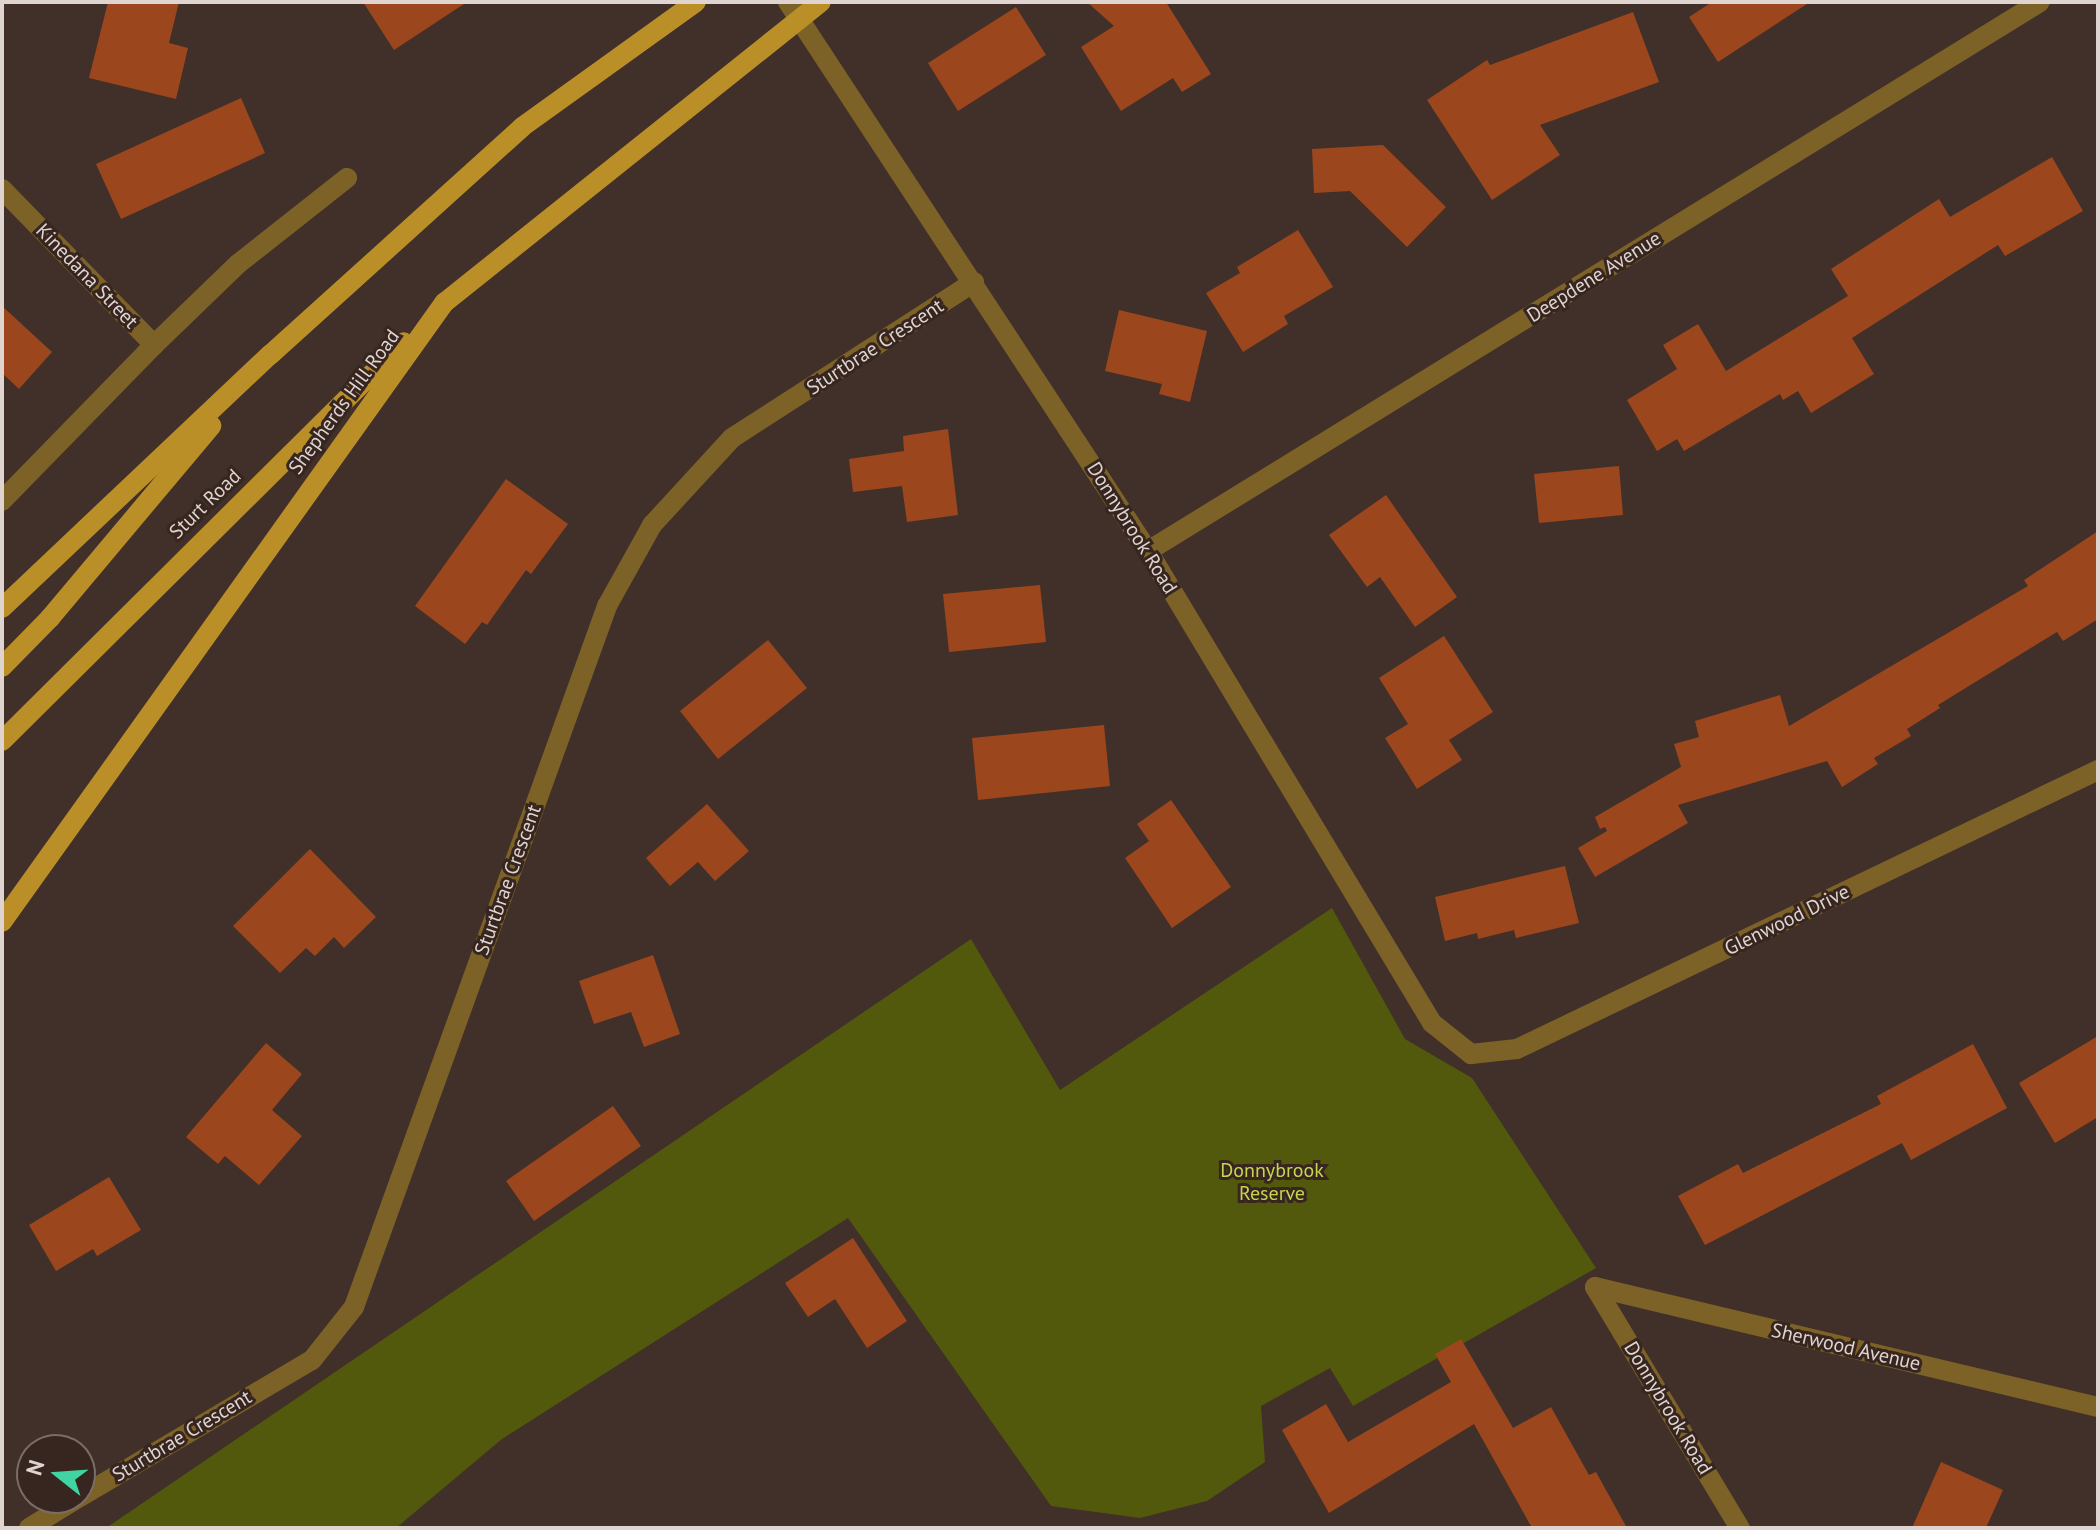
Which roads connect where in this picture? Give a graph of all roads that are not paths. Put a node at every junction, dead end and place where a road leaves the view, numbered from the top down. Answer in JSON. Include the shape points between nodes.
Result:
{"nodes":[{"id":1,"x":696,"y":2,"type":"edge"},
{"id":2,"x":821,"y":2,"type":"edge"},
{"id":3,"x":2040,"y":2,"type":"edge"},
{"id":4,"x":793,"y":10,"type":"edge"},
{"id":5,"x":347,"y":178,"type":"dead end"},
{"id":6,"x":2,"y":189,"type":"edge"},
{"id":7,"x":974,"y":282,"type":"junction"},
{"id":8,"x":444,"y":303,"type":"junction"},
{"id":9,"x":154,"y":345,"type":"junction"},
{"id":10,"x":270,"y":355,"type":"junction"},
{"id":11,"x":2,"y":501,"type":"edge"},
{"id":12,"x":1148,"y":551,"type":"junction"},
{"id":13,"x":2,"y":608,"type":"edge"},
{"id":14,"x":2,"y":667,"type":"edge"},
{"id":15,"x":2,"y":741,"type":"edge"},
{"id":16,"x":2098,"y":770,"type":"edge"},
{"id":17,"x":2,"y":922,"type":"edge"},
{"id":18,"x":1471,"y":1054,"type":"joint"},
{"id":19,"x":1595,"y":1287,"type":"joint"},
{"id":20,"x":2098,"y":1407,"type":"edge"},
{"id":21,"x":96,"y":1487,"type":"edge"},
{"id":22,"x":52,"y":1514,"type":"edge"},
{"id":23,"x":29,"y":1528,"type":"edge"},
{"id":24,"x":1740,"y":1528,"type":"edge"}],
"edges":[{"from":1,"to":10,"type":"main road","via":[[522,127]]},
{"from":2,"to":4,"type":"main road","name":"Shepherds Hill Road"},
{"from":3,"to":12,"type":"street","name":"Deepdene Avenue"},
{"from":4,"to":7,"type":"street","name":"Donnybrook Road"},
{"from":4,"to":8,"type":"main road","name":"Shepherds Hill Road"},
{"from":5,"to":9,"type":"street","via":[[238,264]]},
{"from":6,"to":9,"type":"street","name":"Kinedana Street"},
{"from":7,"to":12,"type":"street","name":"Donnybrook Road"},
{"from":7,"to":21,"type":"street","name":"Sturtbrae Crescent","via":[[732,438],[652,525],[607,606],[354,1307],[312,1360]]},
{"from":8,"to":15,"type":"main road","name":"Sturt Road"},
{"from":8,"to":17,"type":"main road","name":"Shepherds Hill Road"},
{"from":9,"to":11,"type":"street","name":"Kinedana Street"},
{"from":10,"to":13,"type":"main road"},
{"from":10,"to":14,"type":"main road","name":"Sturt Road","via":[[50,618]]},
{"from":12,"to":18,"type":"street","name":"Donnybrook Road","via":[[1432,1023]]},
{"from":16,"to":18,"type":"street","name":"Glenwood Drive","via":[[1517,1049]]},
{"from":19,"to":20,"type":"street","name":"Sherwood Avenue"},
{"from":19,"to":24,"type":"street","name":"Donnybrook Road"},
{"from":22,"to":23,"type":"street","name":"Sturtbrae Crescent"}]}
